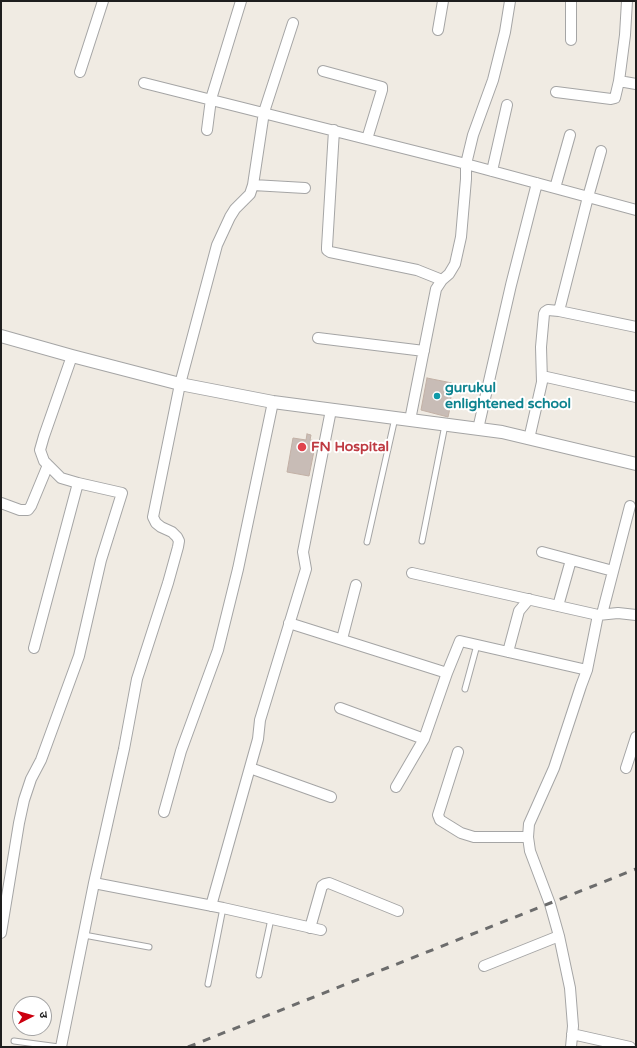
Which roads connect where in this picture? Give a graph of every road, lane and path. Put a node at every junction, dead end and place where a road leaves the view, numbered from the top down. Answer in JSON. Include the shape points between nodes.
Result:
{"nodes":[{"id":1,"x":103,"y":1,"type":"edge"},
{"id":2,"x":241,"y":1,"type":"edge"},
{"id":3,"x":443,"y":1,"type":"edge"},
{"id":4,"x":510,"y":1,"type":"edge"},
{"id":5,"x":571,"y":1,"type":"edge"},
{"id":6,"x":626,"y":1,"type":"edge"},
{"id":7,"x":293,"y":23,"type":"dead end"},
{"id":8,"x":438,"y":30,"type":"dead end"},
{"id":9,"x":571,"y":40,"type":"dead end"},
{"id":10,"x":323,"y":71,"type":"dead end"},
{"id":11,"x":80,"y":72,"type":"dead end"},
{"id":12,"x":619,"y":81,"type":"junction"},
{"id":13,"x":144,"y":83,"type":"dead end"},
{"id":14,"x":636,"y":84,"type":"edge"},
{"id":15,"x":556,"y":92,"type":"dead end"},
{"id":16,"x":211,"y":99,"type":"junction"},
{"id":17,"x":507,"y":105,"type":"dead end"},
{"id":18,"x":264,"y":112,"type":"junction"},
{"id":19,"x":207,"y":130,"type":"dead end"},
{"id":20,"x":334,"y":130,"type":"junction"},
{"id":21,"x":570,"y":135,"type":"dead end"},
{"id":22,"x":367,"y":139,"type":"junction"},
{"id":23,"x":601,"y":152,"type":"dead end"},
{"id":24,"x":466,"y":164,"type":"junction"},
{"id":25,"x":492,"y":171,"type":"junction"},
{"id":26,"x":537,"y":183,"type":"junction"},
{"id":27,"x":253,"y":185,"type":"junction"},
{"id":28,"x":305,"y":188,"type":"dead end"},
{"id":29,"x":556,"y":188,"type":"junction"},
{"id":30,"x":588,"y":197,"type":"junction"},
{"id":31,"x":636,"y":210,"type":"edge"},
{"id":32,"x":442,"y":280,"type":"junction"},
{"id":33,"x":559,"y":311,"type":"junction"},
{"id":34,"x":636,"y":327,"type":"edge"},
{"id":35,"x":1,"y":336,"type":"edge"},
{"id":36,"x":318,"y":338,"type":"dead end"},
{"id":37,"x":424,"y":351,"type":"junction"},
{"id":38,"x":72,"y":356,"type":"junction"},
{"id":39,"x":542,"y":376,"type":"junction"},
{"id":40,"x":180,"y":384,"type":"junction"},
{"id":41,"x":636,"y":397,"type":"edge"},
{"id":42,"x":273,"y":402,"type":"junction"},
{"id":43,"x":331,"y":410,"type":"junction"},
{"id":44,"x":395,"y":418,"type":"junction"},
{"id":45,"x":410,"y":420,"type":"junction"},
{"id":46,"x":445,"y":425,"type":"junction"},
{"id":47,"x":478,"y":429,"type":"junction"},
{"id":48,"x":529,"y":439,"type":"junction"},
{"id":49,"x":636,"y":464,"type":"edge"},
{"id":50,"x":48,"y":466,"type":"junction"},
{"id":51,"x":78,"y":483,"type":"junction"},
{"id":52,"x":1,"y":503,"type":"edge"},
{"id":53,"x":630,"y":506,"type":"dead end"},
{"id":54,"x":422,"y":541,"type":"dead end"},
{"id":55,"x":367,"y":542,"type":"dead end"},
{"id":56,"x":542,"y":552,"type":"dead end"},
{"id":57,"x":571,"y":560,"type":"junction"},
{"id":58,"x":613,"y":571,"type":"junction"},
{"id":59,"x":412,"y":573,"type":"dead end"},
{"id":60,"x":356,"y":585,"type":"dead end"},
{"id":61,"x":529,"y":599,"type":"junction"},
{"id":62,"x":558,"y":606,"type":"junction"},
{"id":63,"x":600,"y":615,"type":"junction"},
{"id":64,"x":635,"y":616,"type":"edge"},
{"id":65,"x":289,"y":623,"type":"junction"},
{"id":66,"x":342,"y":639,"type":"junction"},
{"id":67,"x":477,"y":645,"type":"junction"},
{"id":68,"x":34,"y":648,"type":"dead end"},
{"id":69,"x":508,"y":652,"type":"junction"},
{"id":70,"x":574,"y":667,"type":"junction"},
{"id":71,"x":587,"y":670,"type":"junction"},
{"id":72,"x":447,"y":673,"type":"junction"},
{"id":73,"x":581,"y":686,"type":"junction"},
{"id":74,"x":465,"y":689,"type":"dead end"},
{"id":75,"x":340,"y":708,"type":"dead end"},
{"id":76,"x":636,"y":737,"type":"edge"},
{"id":77,"x":424,"y":739,"type":"junction"},
{"id":78,"x":458,"y":752,"type":"dead end"},
{"id":79,"x":250,"y":768,"type":"junction"},
{"id":80,"x":626,"y":768,"type":"dead end"},
{"id":81,"x":396,"y":787,"type":"dead end"},
{"id":82,"x":331,"y":797,"type":"dead end"},
{"id":83,"x":164,"y":812,"type":"dead end"},
{"id":84,"x":528,"y":837,"type":"junction"},
{"id":85,"x":94,"y":883,"type":"junction"},
{"id":86,"x":211,"y":906,"type":"junction"},
{"id":87,"x":223,"y":908,"type":"junction"},
{"id":88,"x":398,"y":911,"type":"dead end"},
{"id":89,"x":271,"y":919,"type":"junction"},
{"id":90,"x":310,"y":928,"type":"junction"},
{"id":91,"x":321,"y":930,"type":"dead end"},
{"id":92,"x":1,"y":933,"type":"edge"},
{"id":93,"x":84,"y":935,"type":"junction"},
{"id":94,"x":559,"y":936,"type":"junction"},
{"id":95,"x":149,"y":947,"type":"dead end"},
{"id":96,"x":484,"y":966,"type":"dead end"},
{"id":97,"x":259,"y":975,"type":"dead end"},
{"id":98,"x":208,"y":984,"type":"dead end"},
{"id":99,"x":572,"y":1034,"type":"junction"},
{"id":100,"x":14,"y":1041,"type":"dead end"},
{"id":101,"x":60,"y":1047,"type":"edge"},
{"id":102,"x":571,"y":1047,"type":"edge"},
{"id":103,"x":630,"y":1047,"type":"edge"}],
"edges":[{"from":1,"to":11,"type":"street"},
{"from":2,"to":16,"type":"street"},
{"from":3,"to":8,"type":"street"},
{"from":4,"to":24,"type":"street","via":[[493,80],[473,134]]},
{"from":5,"to":9,"type":"street"},
{"from":6,"to":12,"type":"street"},
{"from":7,"to":18,"type":"street"},
{"from":10,"to":22,"type":"street","via":[[382,87]]},
{"from":12,"to":14,"type":"street"},
{"from":12,"to":15,"type":"street","via":[[613,99]]},
{"from":13,"to":16,"type":"street"},
{"from":16,"to":18,"type":"street"},
{"from":16,"to":19,"type":"street"},
{"from":17,"to":25,"type":"street"},
{"from":18,"to":20,"type":"street"},
{"from":18,"to":27,"type":"street"},
{"from":20,"to":22,"type":"street"},
{"from":20,"to":32,"type":"street","via":[[327,250],[417,270]]},
{"from":21,"to":29,"type":"street"},
{"from":22,"to":24,"type":"street"},
{"from":23,"to":30,"type":"street"},
{"from":24,"to":25,"type":"street"},
{"from":24,"to":32,"type":"street","via":[[462,237],[455,264]]},
{"from":25,"to":26,"type":"street"},
{"from":26,"to":29,"type":"street"},
{"from":26,"to":47,"type":"street"},
{"from":27,"to":28,"type":"street"},
{"from":27,"to":40,"type":"street","via":[[250,194],[230,217],[217,245]]},
{"from":29,"to":30,"type":"street"},
{"from":30,"to":31,"type":"street"},
{"from":30,"to":33,"type":"street"},
{"from":32,"to":37,"type":"street","via":[[436,289]]},
{"from":33,"to":34,"type":"street"},
{"from":33,"to":39,"type":"street","via":[[548,310],[544,314]]},
{"from":35,"to":38,"type":"street"},
{"from":36,"to":37,"type":"street"},
{"from":37,"to":45,"type":"street"},
{"from":38,"to":40,"type":"street"},
{"from":38,"to":50,"type":"street","via":[[40,450]]},
{"from":39,"to":41,"type":"street"},
{"from":39,"to":48,"type":"street"},
{"from":40,"to":42,"type":"street"},
{"from":40,"to":85,"type":"street","via":[[153,517],[156,523],[177,537],[178,548],[137,679]]},
{"from":42,"to":43,"type":"street"},
{"from":42,"to":83,"type":"street","via":[[218,650],[181,751]]},
{"from":43,"to":44,"type":"street"},
{"from":43,"to":65,"type":"street","via":[[303,552],[306,569]]},
{"from":44,"to":45,"type":"street"},
{"from":44,"to":55,"type":"lane"},
{"from":45,"to":46,"type":"street"},
{"from":46,"to":47,"type":"street"},
{"from":46,"to":54,"type":"lane"},
{"from":47,"to":48,"type":"street"},
{"from":48,"to":49,"type":"street"},
{"from":50,"to":51,"type":"street","via":[[61,478]]},
{"from":50,"to":52,"type":"street","via":[[28,510],[20,510]]},
{"from":51,"to":68,"type":"street"},
{"from":51,"to":92,"type":"street","via":[[122,492],[102,560],[79,656],[24,800]]},
{"from":53,"to":58,"type":"street"},
{"from":56,"to":57,"type":"street"},
{"from":57,"to":58,"type":"street"},
{"from":57,"to":62,"type":"street"},
{"from":58,"to":63,"type":"street"},
{"from":59,"to":61,"type":"street"},
{"from":60,"to":66,"type":"street"},
{"from":61,"to":62,"type":"street"},
{"from":61,"to":69,"type":"street","via":[[517,616]]},
{"from":62,"to":63,"type":"street"},
{"from":63,"to":64,"type":"street","via":[[618,613]]},
{"from":63,"to":71,"type":"street"},
{"from":65,"to":66,"type":"street"},
{"from":65,"to":79,"type":"street","via":[[260,720]]},
{"from":66,"to":72,"type":"street"},
{"from":67,"to":69,"type":"street"},
{"from":67,"to":72,"type":"street","via":[[460,641]]},
{"from":67,"to":74,"type":"lane"},
{"from":69,"to":70,"type":"street"},
{"from":70,"to":71,"type":"street"},
{"from":70,"to":73,"type":"street"},
{"from":71,"to":73,"type":"street"},
{"from":72,"to":77,"type":"street"},
{"from":73,"to":84,"type":"street","via":[[554,768],[529,824]]},
{"from":75,"to":77,"type":"street"},
{"from":76,"to":80,"type":"street"},
{"from":77,"to":81,"type":"street"},
{"from":78,"to":84,"type":"street","via":[[438,818],[466,836]]},
{"from":79,"to":82,"type":"street"},
{"from":79,"to":86,"type":"street"},
{"from":84,"to":94,"type":"street","via":[[530,851]]},
{"from":85,"to":86,"type":"street"},
{"from":85,"to":93,"type":"street"},
{"from":86,"to":87,"type":"street"},
{"from":87,"to":89,"type":"street"},
{"from":87,"to":98,"type":"lane"},
{"from":88,"to":90,"type":"street","via":[[329,883],[322,886]]},
{"from":89,"to":90,"type":"street"},
{"from":89,"to":97,"type":"lane"},
{"from":90,"to":91,"type":"street"},
{"from":93,"to":95,"type":"lane"},
{"from":93,"to":101,"type":"street"},
{"from":94,"to":96,"type":"street"},
{"from":94,"to":99,"type":"street","via":[[571,994]]},
{"from":99,"to":102,"type":"street"},
{"from":99,"to":103,"type":"street"},
{"from":100,"to":101,"type":"lane"}]}
